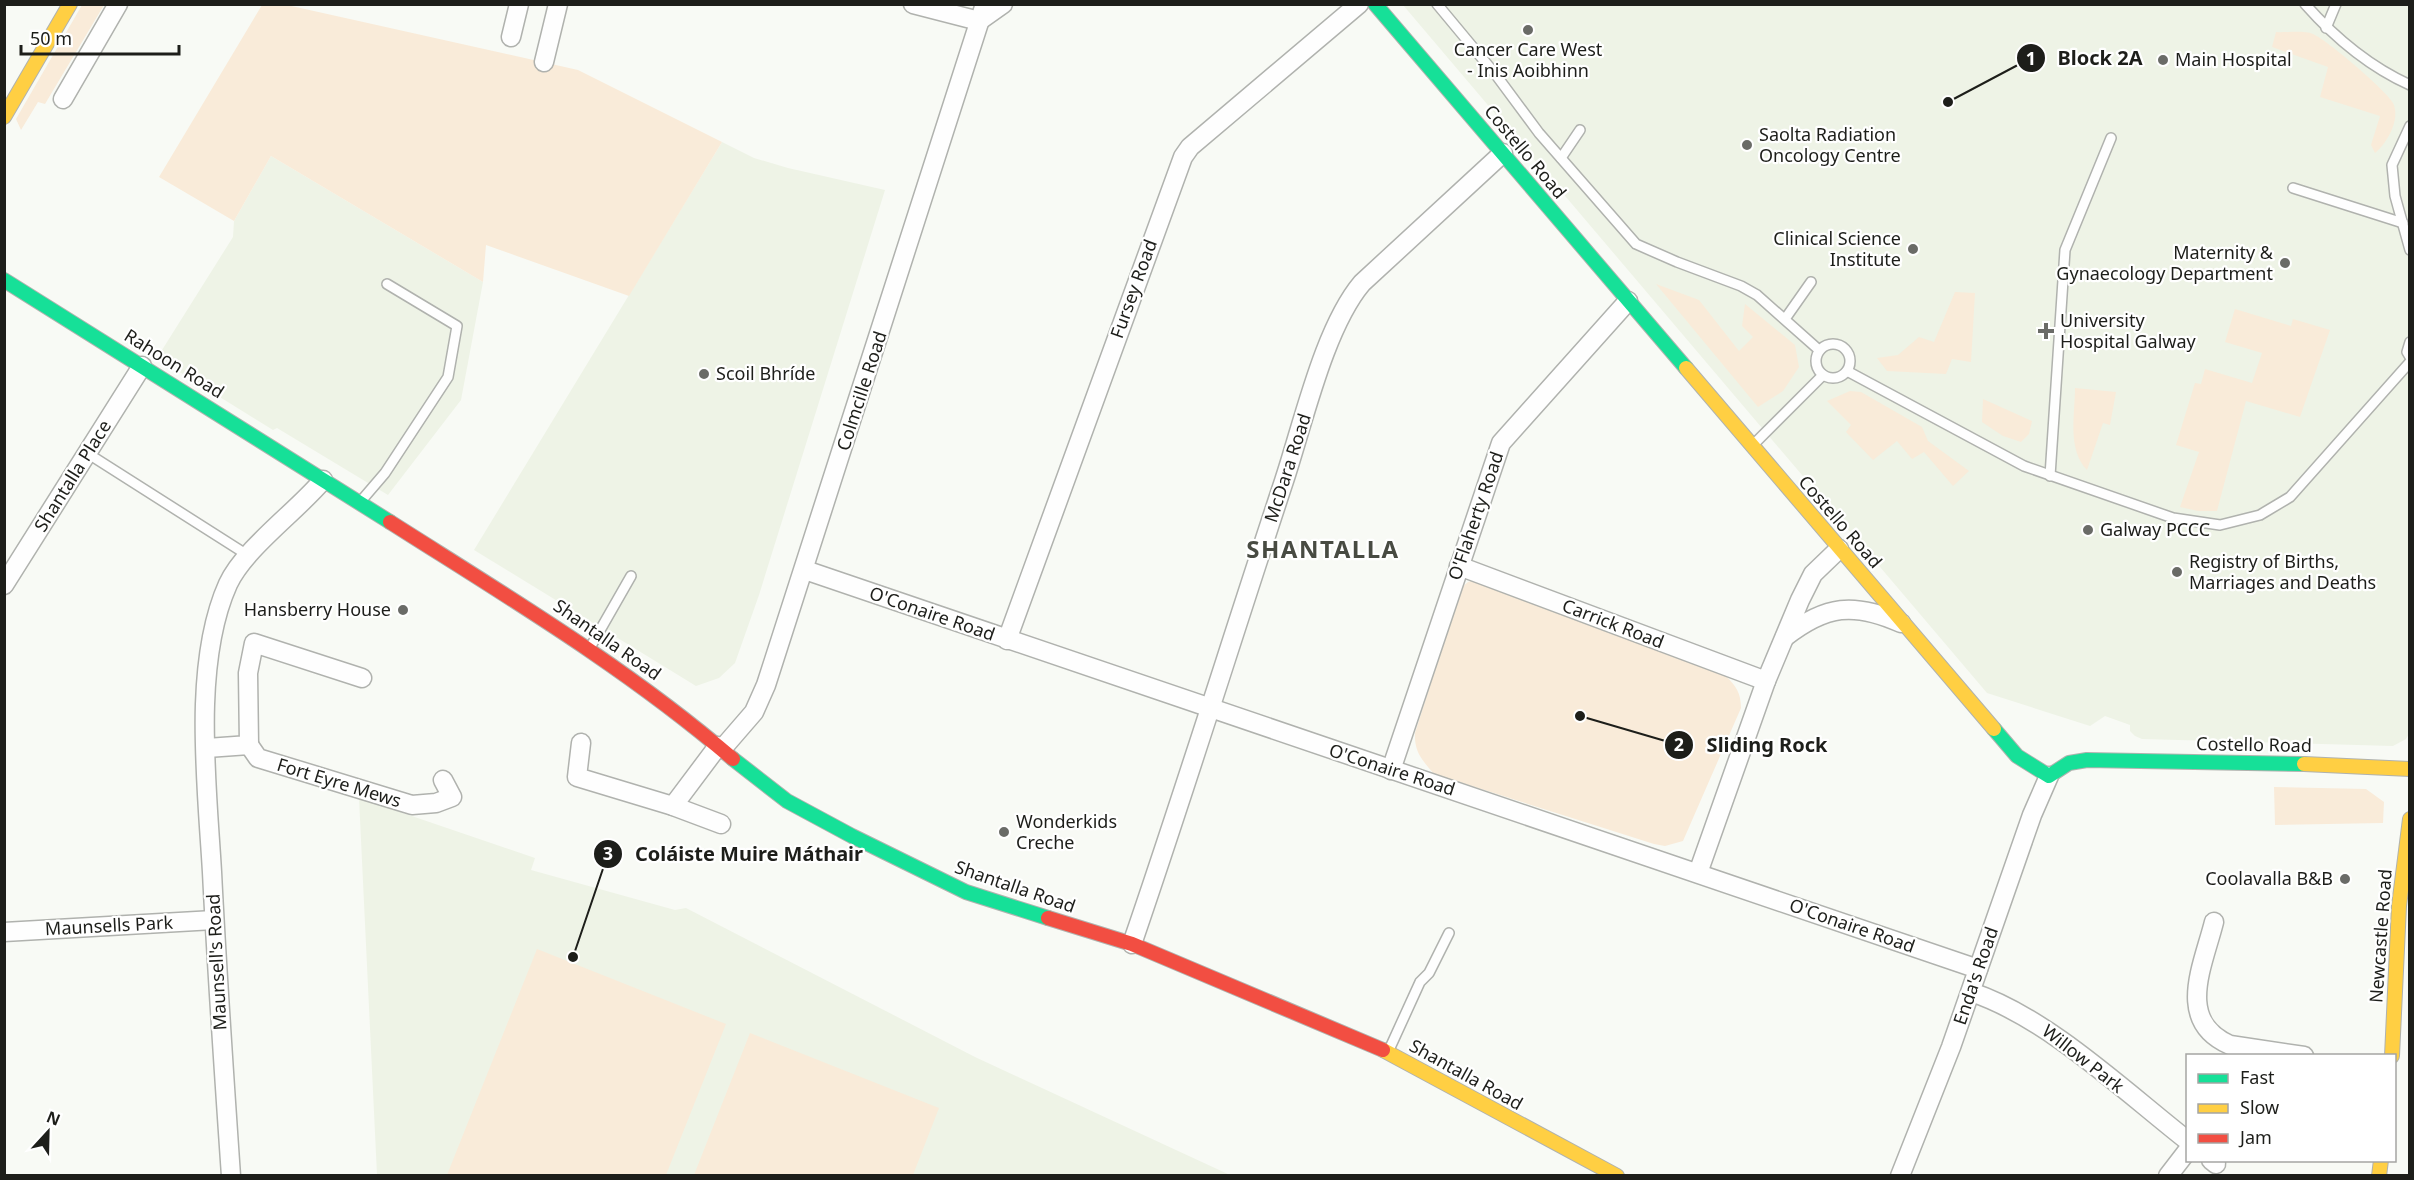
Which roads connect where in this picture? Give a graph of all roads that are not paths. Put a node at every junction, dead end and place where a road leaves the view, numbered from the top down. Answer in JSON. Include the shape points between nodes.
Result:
{"nodes":[{"id":1,"x":70,"y":4,"type":"edge"},
{"id":2,"x":118,"y":4,"type":"edge"},
{"id":3,"x":519,"y":4,"type":"edge"},
{"id":4,"x":558,"y":4,"type":"edge"},
{"id":5,"x":913,"y":4,"type":"edge"},
{"id":6,"x":1003,"y":4,"type":"edge"},
{"id":7,"x":1359,"y":4,"type":"edge"},
{"id":8,"x":1375,"y":4,"type":"edge"},
{"id":9,"x":1437,"y":4,"type":"edge"},
{"id":10,"x":2305,"y":4,"type":"edge"},
{"id":11,"x":2336,"y":4,"type":"edge"},
{"id":12,"x":982,"y":13,"type":"edge"},
{"id":13,"x":2326,"y":28,"type":"junction"},
{"id":14,"x":511,"y":37,"type":"dead end"},
{"id":15,"x":544,"y":62,"type":"dead end"},
{"id":16,"x":2409,"y":85,"type":"edge"},
{"id":17,"x":63,"y":99,"type":"dead end"},
{"id":18,"x":4,"y":117,"type":"edge"},
{"id":19,"x":2409,"y":126,"type":"edge"},
{"id":20,"x":1580,"y":130,"type":"dead end"},
{"id":21,"x":2111,"y":138,"type":"dead end"},
{"id":22,"x":1503,"y":153,"type":"junction"},
{"id":23,"x":1561,"y":158,"type":"junction"},
{"id":24,"x":2293,"y":188,"type":"dead end"},
{"id":25,"x":2403,"y":223,"type":"junction"},
{"id":26,"x":2409,"y":250,"type":"edge"},
{"id":27,"x":4,"y":280,"type":"edge"},
{"id":28,"x":1811,"y":282,"type":"dead end"},
{"id":29,"x":387,"y":284,"type":"dead end"},
{"id":30,"x":1628,"y":301,"type":"junction"},
{"id":31,"x":1785,"y":319,"type":"junction"},
{"id":32,"x":2409,"y":342,"type":"edge"},
{"id":33,"x":1819,"y":350,"type":"junction"},
{"id":34,"x":2409,"y":357,"type":"edge"},
{"id":35,"x":2409,"y":362,"type":"edge"},
{"id":36,"x":142,"y":366,"type":"junction"},
{"id":37,"x":1847,"y":371,"type":"junction"},
{"id":38,"x":1823,"y":375,"type":"junction"},
{"id":39,"x":1751,"y":446,"type":"junction"},
{"id":40,"x":87,"y":453,"type":"junction"},
{"id":41,"x":2050,"y":476,"type":"junction"},
{"id":42,"x":323,"y":480,"type":"junction"},
{"id":43,"x":359,"y":503,"type":"junction"},
{"id":44,"x":1839,"y":549,"type":"junction"},
{"id":45,"x":249,"y":556,"type":"junction"},
{"id":46,"x":1460,"y":566,"type":"junction"},
{"id":47,"x":805,"y":570,"type":"junction"},
{"id":48,"x":632,"y":576,"type":"dead end"},
{"id":49,"x":4,"y":585,"type":"edge"},
{"id":50,"x":1903,"y":624,"type":"junction"},
{"id":51,"x":1785,"y":637,"type":"junction"},
{"id":52,"x":1007,"y":640,"type":"junction"},
{"id":53,"x":590,"y":648,"type":"junction"},
{"id":54,"x":362,"y":678,"type":"dead end"},
{"id":55,"x":1766,"y":681,"type":"junction"},
{"id":56,"x":1208,"y":709,"type":"junction"},
{"id":57,"x":581,"y":743,"type":"dead end"},
{"id":58,"x":249,"y":745,"type":"junction"},
{"id":59,"x":720,"y":747,"type":"junction"},
{"id":60,"x":207,"y":748,"type":"junction"},
{"id":61,"x":2409,"y":769,"type":"edge"},
{"id":62,"x":1391,"y":770,"type":"junction"},
{"id":63,"x":2049,"y":776,"type":"junction"},
{"id":64,"x":443,"y":780,"type":"dead end"},
{"id":65,"x":674,"y":806,"type":"junction"},
{"id":66,"x":2409,"y":819,"type":"edge"},
{"id":67,"x":721,"y":824,"type":"dead end"},
{"id":68,"x":1698,"y":873,"type":"junction"},
{"id":69,"x":214,"y":920,"type":"junction"},
{"id":70,"x":2214,"y":922,"type":"dead end"},
{"id":71,"x":4,"y":932,"type":"edge"},
{"id":72,"x":1449,"y":933,"type":"dead end"},
{"id":73,"x":1132,"y":944,"type":"junction"},
{"id":74,"x":1978,"y":969,"type":"junction"},
{"id":75,"x":1971,"y":992,"type":"junction"},
{"id":76,"x":1388,"y":1052,"type":"junction"},
{"id":77,"x":2291,"y":1054,"type":"edge"},
{"id":78,"x":2392,"y":1054,"type":"edge"},
{"id":79,"x":2186,"y":1140,"type":"edge"},
{"id":80,"x":2186,"y":1151,"type":"edge"},
{"id":81,"x":1616,"y":1175,"type":"edge"},
{"id":82,"x":231,"y":1176,"type":"edge"},
{"id":83,"x":1900,"y":1176,"type":"edge"},
{"id":84,"x":2168,"y":1176,"type":"edge"}],
"edges":[{"from":1,"to":18,"type":"street"},
{"from":2,"to":17,"type":"street"},
{"from":3,"to":14,"type":"street"},
{"from":4,"to":15,"type":"street"},
{"from":5,"to":12,"type":"street"},
{"from":6,"to":12,"type":"street"},
{"from":7,"to":52,"type":"street","name":"Fursey Road","via":[[1183,157]]},
{"from":8,"to":22,"type":"street","name":"Costello Road"},
{"from":9,"to":23,"type":"lane"},
{"from":10,"to":13,"type":"lane"},
{"from":11,"to":13,"type":"lane"},
{"from":12,"to":47,"type":"street","name":"Colmcille Road"},
{"from":13,"to":16,"type":"lane","via":[[2363,59]]},
{"from":19,"to":25,"type":"lane","via":[[2392,165]]},
{"from":20,"to":23,"type":"lane"},
{"from":21,"to":41,"type":"lane","via":[[2064,250]]},
{"from":22,"to":30,"type":"street","name":"Costello Road"},
{"from":22,"to":56,"type":"street","name":"McDara Road","via":[[1362,283],[1345,306],[1322,364]]},
{"from":23,"to":31,"type":"lane","via":[[1636,244],[1741,286]]},
{"from":24,"to":25,"type":"lane"},
{"from":25,"to":26,"type":"lane"},
{"from":27,"to":36,"type":"street","name":"Rahoon Road"},
{"from":28,"to":31,"type":"lane"},
{"from":29,"to":43,"type":"lane","via":[[457,326],[448,376],[385,473]]},
{"from":30,"to":39,"type":"street","name":"Costello Road"},
{"from":30,"to":46,"type":"street","name":"O'Flaherty Road","via":[[1501,443]]},
{"from":31,"to":33,"type":"lane"},
{"from":32,"to":34,"type":"lane"},
{"from":33,"to":37,"type":"lane","via":[[1829,344],[1841,345],[1849,353]]},
{"from":33,"to":38,"type":"lane","via":[[1816,366]]},
{"from":35,"to":41,"type":"lane","via":[[2299,488],[2277,506],[2242,521],[2220,525],[2173,518]]},
{"from":36,"to":40,"type":"street","name":"Shantalla Place"},
{"from":36,"to":42,"type":"street","name":"Rahoon Road"},
{"from":37,"to":38,"type":"lane","via":[[1839,377]]},
{"from":37,"to":41,"type":"lane","via":[[1975,442]]},
{"from":38,"to":39,"type":"lane"},
{"from":39,"to":44,"type":"street","name":"Costello Road"},
{"from":40,"to":45,"type":"lane"},
{"from":40,"to":49,"type":"street","name":"Shantalla Place"},
{"from":42,"to":43,"type":"street","name":"Shantalla Road"},
{"from":42,"to":45,"type":"street","name":"Maunsell's Road"},
{"from":43,"to":53,"type":"street","name":"Shantalla Road"},
{"from":44,"to":50,"type":"street","name":"Costello Road"},
{"from":44,"to":51,"type":"street","via":[[1813,574]]},
{"from":45,"to":60,"type":"street","name":"Maunsell's Road","via":[[229,583],[215,620],[207,671]]},
{"from":46,"to":55,"type":"street","name":"Carrick Road"},
{"from":46,"to":62,"type":"street","name":"O'Flaherty Road"},
{"from":47,"to":52,"type":"street","name":"O'Conaire Road"},
{"from":47,"to":59,"type":"street","name":"Colmcille Road","via":[[754,712]]},
{"from":48,"to":53,"type":"lane"},
{"from":50,"to":51,"type":"street","via":[[1855,608],[1827,612]]},
{"from":50,"to":63,"type":"street","name":"Costello Road","via":[[2017,756]]},
{"from":51,"to":55,"type":"street"},
{"from":52,"to":56,"type":"street","name":"O'Conaire Road"},
{"from":53,"to":59,"type":"street","name":"Shantalla Road"},
{"from":54,"to":58,"type":"street","via":[[254,643],[248,673]]},
{"from":55,"to":68,"type":"street"},
{"from":56,"to":62,"type":"street","name":"O'Conaire Road"},
{"from":56,"to":73,"type":"street","name":"McDara Road"},
{"from":57,"to":65,"type":"street","via":[[577,777]]},
{"from":58,"to":60,"type":"street"},
{"from":58,"to":64,"type":"street","name":"Fort Eyre Mews","via":[[258,758],[412,805],[452,797]]},
{"from":59,"to":65,"type":"street","name":"Colmcille Road"},
{"from":59,"to":73,"type":"street","name":"Shantalla Road","via":[[787,801],[946,884]]},
{"from":60,"to":69,"type":"street","name":"Maunsell's Road"},
{"from":61,"to":63,"type":"street","name":"Costello Road","via":[[2087,760],[2069,763]]},
{"from":62,"to":68,"type":"street","name":"O'Conaire Road"},
{"from":63,"to":74,"type":"street","name":"Enda's Road"},
{"from":65,"to":67,"type":"street"},
{"from":66,"to":78,"type":"street","name":"Newcastle Road","via":[[2399,906]]},
{"from":68,"to":74,"type":"street","name":"O'Conaire Road"},
{"from":69,"to":71,"type":"street","name":"Maunsells Park"},
{"from":69,"to":82,"type":"street","name":"Maunsell's Road"},
{"from":70,"to":77,"type":"street","via":[[2196,1005],[2204,1027],[2230,1045]]},
{"from":72,"to":76,"type":"lane","via":[[1429,973],[1420,982]]},
{"from":73,"to":76,"type":"street","name":"Shantalla Road"},
{"from":74,"to":75,"type":"street","name":"Enda's Road"},
{"from":75,"to":79,"type":"street","name":"Willow Park","via":[[2001,1003],[2042,1027]]},
{"from":75,"to":83,"type":"street","name":"Enda's Road"},
{"from":76,"to":81,"type":"street","name":"Shantalla Road"},
{"from":80,"to":84,"type":"street"}]}
